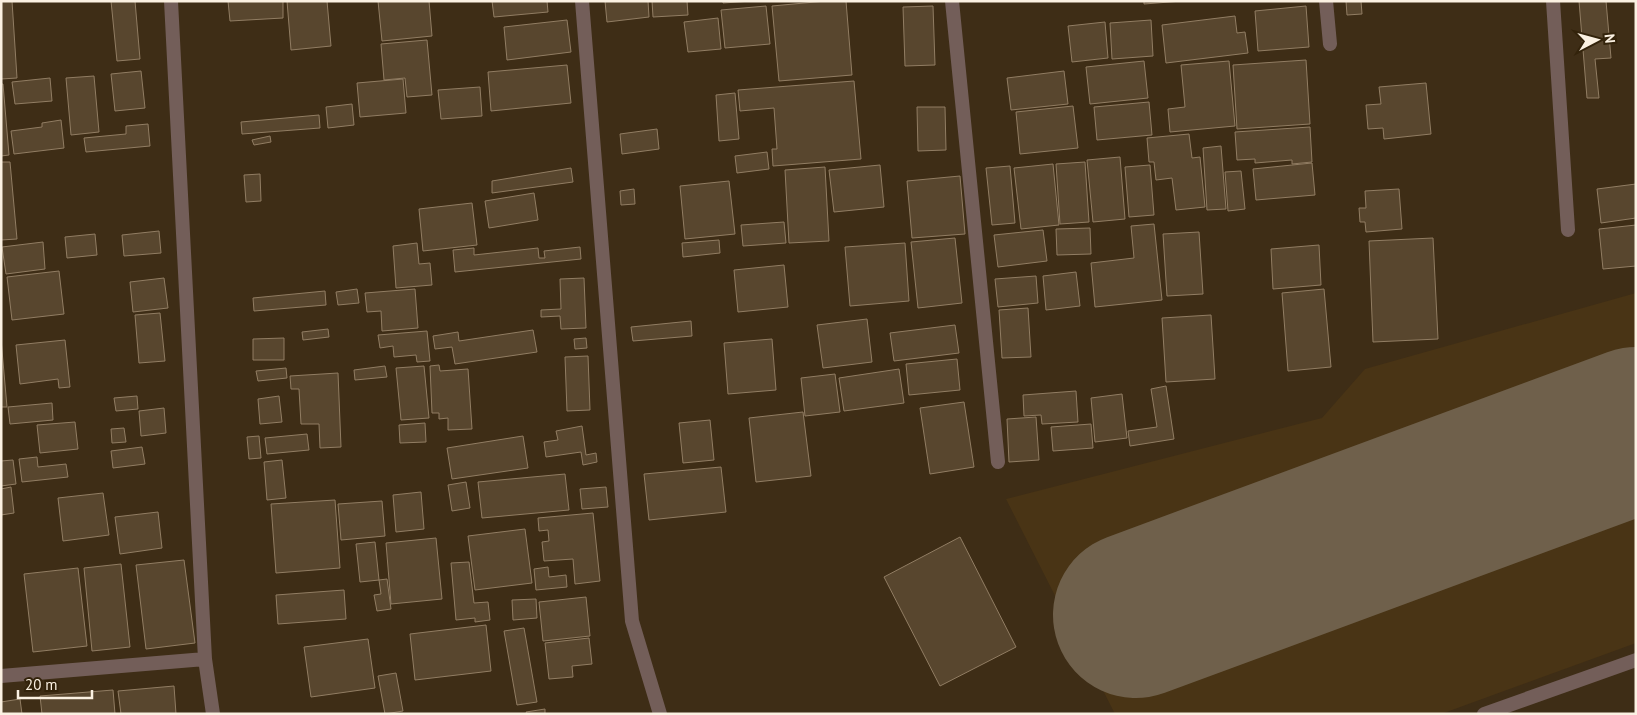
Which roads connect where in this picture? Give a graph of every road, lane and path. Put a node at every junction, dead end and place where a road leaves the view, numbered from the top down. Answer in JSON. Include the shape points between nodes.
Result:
{"nodes":[{"id":1,"x":171,"y":1,"type":"edge"},
{"id":2,"x":582,"y":1,"type":"edge"},
{"id":3,"x":952,"y":1,"type":"edge"},
{"id":4,"x":1326,"y":1,"type":"edge"},
{"id":5,"x":1553,"y":1,"type":"edge"},
{"id":6,"x":1330,"y":44,"type":"dead end"},
{"id":7,"x":1568,"y":230,"type":"dead end"},
{"id":8,"x":998,"y":462,"type":"dead end"},
{"id":9,"x":205,"y":659,"type":"junction"},
{"id":10,"x":1636,"y":660,"type":"edge"},
{"id":11,"x":1,"y":676,"type":"edge"},
{"id":12,"x":1504,"y":710,"type":"edge"},
{"id":13,"x":213,"y":714,"type":"edge"},
{"id":14,"x":660,"y":714,"type":"edge"},
{"id":15,"x":1484,"y":714,"type":"edge"}],
"edges":[{"from":1,"to":9,"type":"street"},
{"from":2,"to":14,"type":"street","via":[[632,622]]},
{"from":3,"to":8,"type":"street"},
{"from":4,"to":6,"type":"street"},
{"from":5,"to":7,"type":"street"},
{"from":9,"to":11,"type":"street"},
{"from":9,"to":13,"type":"street"},
{"from":10,"to":12,"type":"street"},
{"from":12,"to":15,"type":"street"}]}
